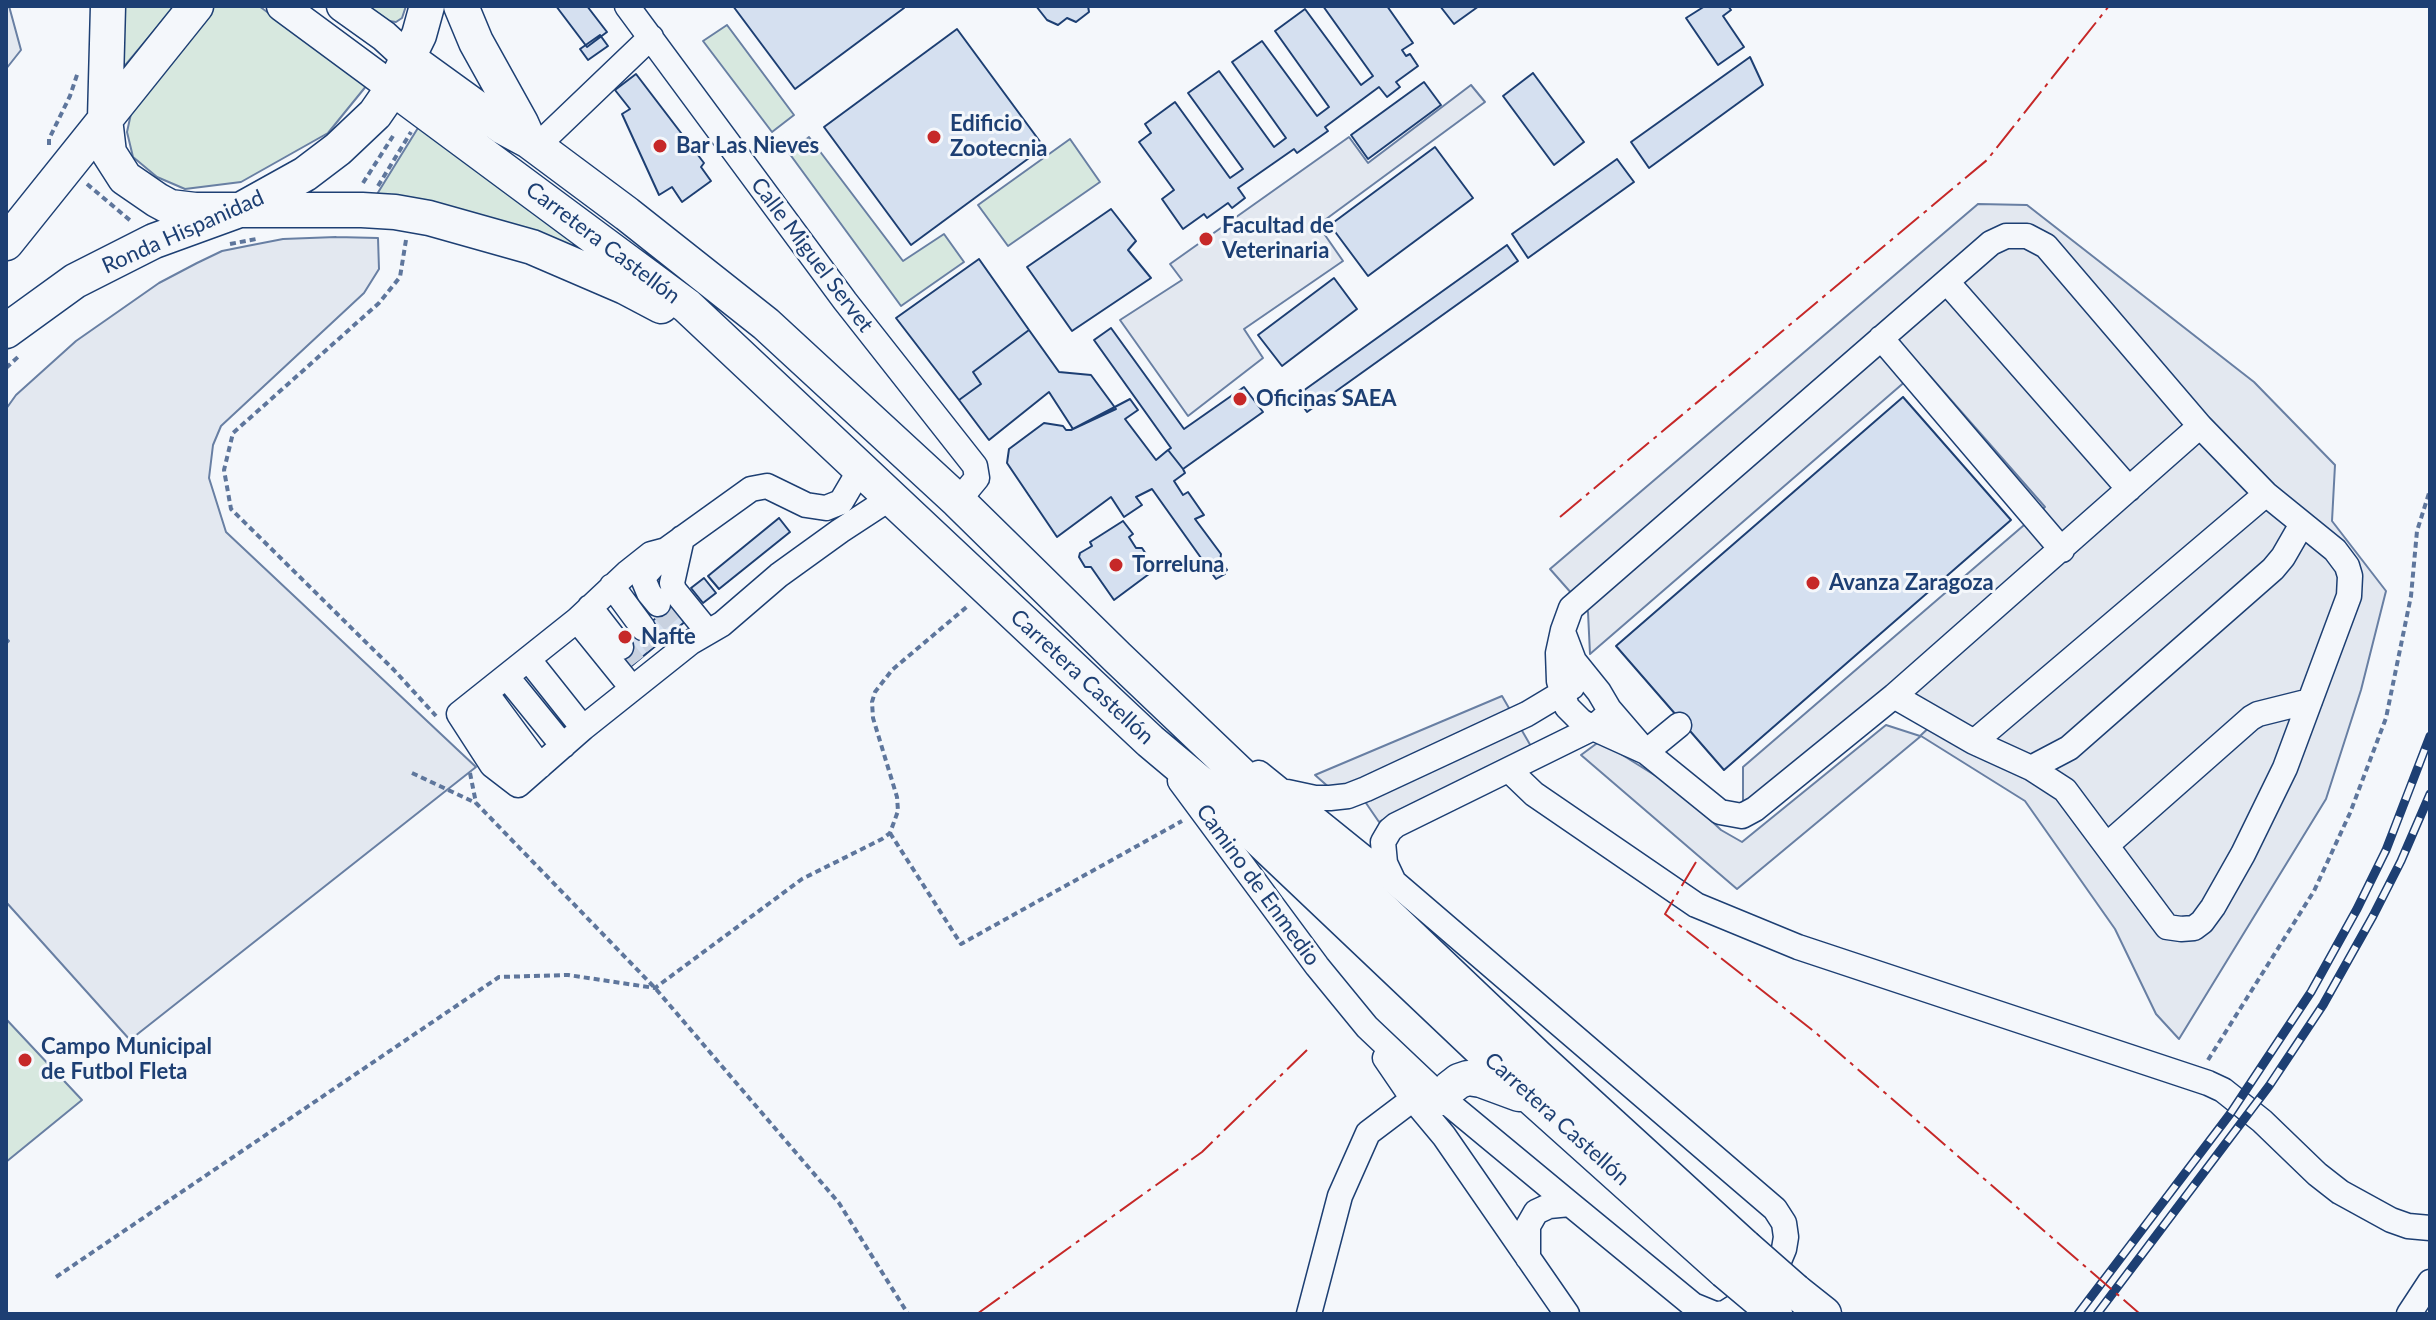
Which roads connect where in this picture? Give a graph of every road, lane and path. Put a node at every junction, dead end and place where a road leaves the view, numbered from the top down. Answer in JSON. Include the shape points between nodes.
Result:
{"nodes":[{"id":1,"x":108,"y":6,"type":"edge"},
{"id":2,"x":196,"y":6,"type":"edge"},
{"id":3,"x":282,"y":6,"type":"edge"},
{"id":4,"x":342,"y":6,"type":"edge"},
{"id":5,"x":427,"y":6,"type":"edge"},
{"id":6,"x":461,"y":6,"type":"edge"},
{"id":7,"x":627,"y":6,"type":"edge"},
{"id":8,"x":651,"y":37,"type":"junction"},
{"id":9,"x":401,"y":74,"type":"junction"},
{"id":10,"x":105,"y":119,"type":"junction"},
{"id":11,"x":411,"y":132,"type":"dead end"},
{"id":12,"x":532,"y":144,"type":"junction"},
{"id":13,"x":377,"y":186,"type":"dead end"},
{"id":14,"x":242,"y":209,"type":"junction"},
{"id":15,"x":263,"y":238,"type":"dead end"},
{"id":16,"x":6,"y":243,"type":"edge"},
{"id":17,"x":222,"y":246,"type":"dead end"},
{"id":18,"x":1947,"y":282,"type":"junction"},
{"id":19,"x":1881,"y":338,"type":"junction"},
{"id":20,"x":17,"y":339,"type":"edge"},
{"id":21,"x":723,"y":342,"type":"junction"},
{"id":22,"x":6,"y":368,"type":"edge"},
{"id":23,"x":2200,"y":426,"type":"junction"},
{"id":24,"x":861,"y":468,"type":"junction"},
{"id":25,"x":2129,"y":489,"type":"junction"},
{"id":26,"x":2430,"y":490,"type":"edge"},
{"id":27,"x":2266,"y":494,"type":"junction"},
{"id":28,"x":892,"y":497,"type":"junction"},
{"id":29,"x":958,"y":501,"type":"junction"},
{"id":30,"x":2302,"y":524,"type":"junction"},
{"id":31,"x":674,"y":544,"type":"junction"},
{"id":32,"x":2062,"y":550,"type":"junction"},
{"id":33,"x":988,"y":588,"type":"junction"},
{"id":34,"x":595,"y":602,"type":"junction"},
{"id":35,"x":658,"y":604,"type":"tunnel mouth"},
{"id":36,"x":1563,"y":630,"type":"junction"},
{"id":37,"x":692,"y":634,"type":"junction"},
{"id":38,"x":643,"y":657,"type":"junction"},
{"id":39,"x":1117,"y":657,"type":"junction"},
{"id":40,"x":529,"y":660,"type":"junction"},
{"id":41,"x":1591,"y":683,"type":"junction"},
{"id":42,"x":490,"y":690,"type":"junction"},
{"id":43,"x":1561,"y":693,"type":"junction"},
{"id":44,"x":1894,"y":696,"type":"junction"},
{"id":45,"x":2310,"y":701,"type":"junction"},
{"id":46,"x":1609,"y":709,"type":"junction"},
{"id":47,"x":1527,"y":714,"type":"junction"},
{"id":48,"x":1679,"y":725,"type":"dead end"},
{"id":49,"x":583,"y":728,"type":"junction"},
{"id":50,"x":1593,"y":728,"type":"junction"},
{"id":51,"x":1150,"y":741,"type":"junction"},
{"id":52,"x":1974,"y":742,"type":"junction"},
{"id":53,"x":1549,"y":749,"type":"junction"},
{"id":54,"x":1646,"y":752,"type":"junction"},
{"id":55,"x":546,"y":761,"type":"junction"},
{"id":56,"x":2031,"y":768,"type":"junction"},
{"id":57,"x":1509,"y":770,"type":"junction"},
{"id":58,"x":412,"y":773,"type":"dead end"},
{"id":59,"x":1281,"y":790,"type":"junction"},
{"id":60,"x":476,"y":803,"type":"dead end"},
{"id":61,"x":1202,"y":810,"type":"junction"},
{"id":62,"x":890,"y":833,"type":"junction"},
{"id":63,"x":2107,"y":845,"type":"junction"},
{"id":64,"x":1394,"y":882,"type":"junction"},
{"id":65,"x":2195,"y":1079,"type":"junction"},
{"id":66,"x":1531,"y":1097,"type":"junction"},
{"id":67,"x":1428,"y":1099,"type":"junction"},
{"id":68,"x":1570,"y":1204,"type":"junction"},
{"id":69,"x":2430,"y":1228,"type":"edge"},
{"id":70,"x":1528,"y":1258,"type":"junction"},
{"id":71,"x":1735,"y":1259,"type":"junction"},
{"id":72,"x":56,"y":1277,"type":"dead end"},
{"id":73,"x":2430,"y":1282,"type":"edge"},
{"id":74,"x":1782,"y":1306,"type":"edge"},
{"id":75,"x":1309,"y":1314,"type":"edge"},
{"id":76,"x":1567,"y":1314,"type":"edge"},
{"id":77,"x":1717,"y":1314,"type":"edge"},
{"id":78,"x":1824,"y":1314,"type":"edge"},
{"id":79,"x":2409,"y":1314,"type":"edge"}],
"edges":[{"from":1,"to":10,"type":"highway"},
{"from":2,"to":10,"type":"highway"},
{"from":3,"to":9,"type":"main road"},
{"from":4,"to":9,"type":"main road","via":[[384,36]]},
{"from":5,"to":9,"type":"highway","name":"Ronda Hispanidad"},
{"from":6,"to":12,"type":"highway"},
{"from":7,"to":8,"type":"street","name":"Calle Miguel Servet"},
{"from":8,"to":12,"type":"street"},
{"from":8,"to":29,"type":"street","name":"Calle Miguel Servet","via":[[845,301],[975,466],[975,483]]},
{"from":9,"to":12,"type":"highway","name":"Carretera Castellón"},
{"from":9,"to":14,"type":"highway","name":"Ronda Hispanidad","via":[[375,114],[338,149]]},
{"from":9,"to":21,"type":"highway","name":"Carretera Castellón","via":[[687,306]]},
{"from":10,"to":14,"type":"highway","via":[[109,153],[139,190],[170,207]]},
{"from":10,"to":16,"type":"highway"},
{"from":11,"to":13,"type":"path"},
{"from":12,"to":29,"type":"highway","name":"Carretera Castellón","via":[[766,324]]},
{"from":14,"to":20,"type":"highway","name":"Ronda Hispanidad","via":[[136,248],[75,281]]},
{"from":14,"to":21,"type":"highway","via":[[395,212],[458,225],[572,263]]},
{"from":15,"to":17,"type":"path"},
{"from":18,"to":19,"type":"street"},
{"from":18,"to":23,"type":"street","via":[[2006,236],[2027,236],[2046,246]]},
{"from":18,"to":25,"type":"street"},
{"from":19,"to":32,"type":"street"},
{"from":19,"to":36,"type":"street","via":[[1578,600]]},
{"from":20,"to":22,"type":"path"},
{"from":21,"to":24,"type":"highway","name":"Carretera Castellón"},
{"from":23,"to":25,"type":"street"},
{"from":23,"to":27,"type":"street"},
{"from":24,"to":28,"type":"highway","name":"Carretera Castellón"},
{"from":24,"to":31,"type":"street","via":[[841,502],[833,506],[806,505],[760,486]]},
{"from":25,"to":32,"type":"street"},
{"from":26,"to":65,"type":"path","via":[[2417,531],[2411,596],[2386,718],[2350,813],[2314,891]]},
{"from":27,"to":30,"type":"street"},
{"from":27,"to":52,"type":"street"},
{"from":28,"to":33,"type":"highway","name":"Carretera Castellón"},
{"from":28,"to":37,"type":"street","via":[[779,575],[722,624]]},
{"from":29,"to":39,"type":"highway","name":"Carretera Castellón"},
{"from":30,"to":45,"type":"street","via":[[2341,558],[2351,586]]},
{"from":30,"to":56,"type":"street","via":[[2273,569],[2069,748]]},
{"from":31,"to":34,"type":"street","via":[[651,554]]},
{"from":31,"to":35,"type":"street","via":[[645,575]]},
{"from":31,"to":37,"type":"street","via":[[672,583]]},
{"from":32,"to":44,"type":"street"},
{"from":33,"to":51,"type":"highway","name":"Carretera Castellón"},
{"from":33,"to":62,"type":"path","via":[[892,670],[875,692],[873,718],[897,797]]},
{"from":34,"to":38,"type":"street"},
{"from":34,"to":38,"type":"street"},
{"from":34,"to":40,"type":"street"},
{"from":36,"to":41,"type":"street","via":[[1574,661]]},
{"from":36,"to":43,"type":"street","via":[[1558,661]]},
{"from":37,"to":38,"type":"street"},
{"from":38,"to":49,"type":"street"},
{"from":39,"to":59,"type":"street","name":"Carretera Castellón"},
{"from":39,"to":71,"type":"highway","name":"Carretera Castellón","via":[[1537,1057]]},
{"from":40,"to":42,"type":"street"},
{"from":40,"to":49,"type":"street"},
{"from":41,"to":43,"type":"street"},
{"from":41,"to":46,"type":"street"},
{"from":42,"to":55,"type":"street"},
{"from":42,"to":55,"type":"street","via":[[459,714],[492,765],[518,785]]},
{"from":43,"to":47,"type":"street"},
{"from":43,"to":50,"type":"street","via":[[1571,711]]},
{"from":44,"to":52,"type":"street"},
{"from":44,"to":54,"type":"street","via":[[1742,816],[1720,812]]},
{"from":45,"to":63,"type":"street","via":[[2251,718]]},
{"from":45,"to":63,"type":"street","via":[[2243,854],[2213,907],[2194,928],[2167,927]]},
{"from":46,"to":50,"type":"street"},
{"from":46,"to":54,"type":"street"},
{"from":47,"to":53,"type":"street","via":[[1539,715],[1551,729]]},
{"from":47,"to":59,"type":"street","via":[[1348,796],[1315,798]]},
{"from":48,"to":54,"type":"street"},
{"from":49,"to":55,"type":"street"},
{"from":50,"to":53,"type":"street"},
{"from":50,"to":54,"type":"street"},
{"from":51,"to":61,"type":"street","name":"Camino de Enmedio"},
{"from":51,"to":66,"type":"highway","name":"Carretera Castellón"},
{"from":52,"to":56,"type":"street"},
{"from":53,"to":57,"type":"street"},
{"from":56,"to":63,"type":"street","via":[[2065,790]]},
{"from":57,"to":64,"type":"street","via":[[1390,830],[1383,853]]},
{"from":57,"to":65,"type":"street","via":[[1534,794],[1696,905],[1798,947]]},
{"from":58,"to":60,"type":"path"},
{"from":59,"to":64,"type":"street","name":"Carretera Castellón"},
{"from":61,"to":62,"type":"path","via":[[961,944]]},
{"from":61,"to":67,"type":"street","name":"Camino de Enmedio","via":[[1317,966]]},
{"from":62,"to":72,"type":"path","via":[[802,879],[655,988],[568,975],[499,977]]},
{"from":64,"to":77,"type":"street","name":"Carretera Castellón","via":[[1775,1209],[1786,1237],[1779,1261],[1741,1303]]},
{"from":65,"to":69,"type":"street","via":[[2223,1090],[2340,1192],[2391,1220]]},
{"from":66,"to":67,"type":"highway","via":[[1468,1078]]},
{"from":66,"to":71,"type":"highway","name":"Carretera Castellón"},
{"from":67,"to":68,"type":"street","name":"Carretera Castellón"},
{"from":67,"to":70,"type":"street","via":[[1444,1136]]},
{"from":67,"to":75,"type":"street","via":[[1368,1133],[1340,1196]]},
{"from":68,"to":70,"type":"street","via":[[1536,1212],[1528,1226]]},
{"from":68,"to":77,"type":"street","name":"Carretera Castellón","via":[[1693,1305]]},
{"from":70,"to":76,"type":"street"},
{"from":71,"to":74,"type":"highway","name":"Carretera Castellón","bridge":true},
{"from":73,"to":79,"type":"street"},
{"from":74,"to":78,"type":"highway","name":"Carretera Castellón"}]}
